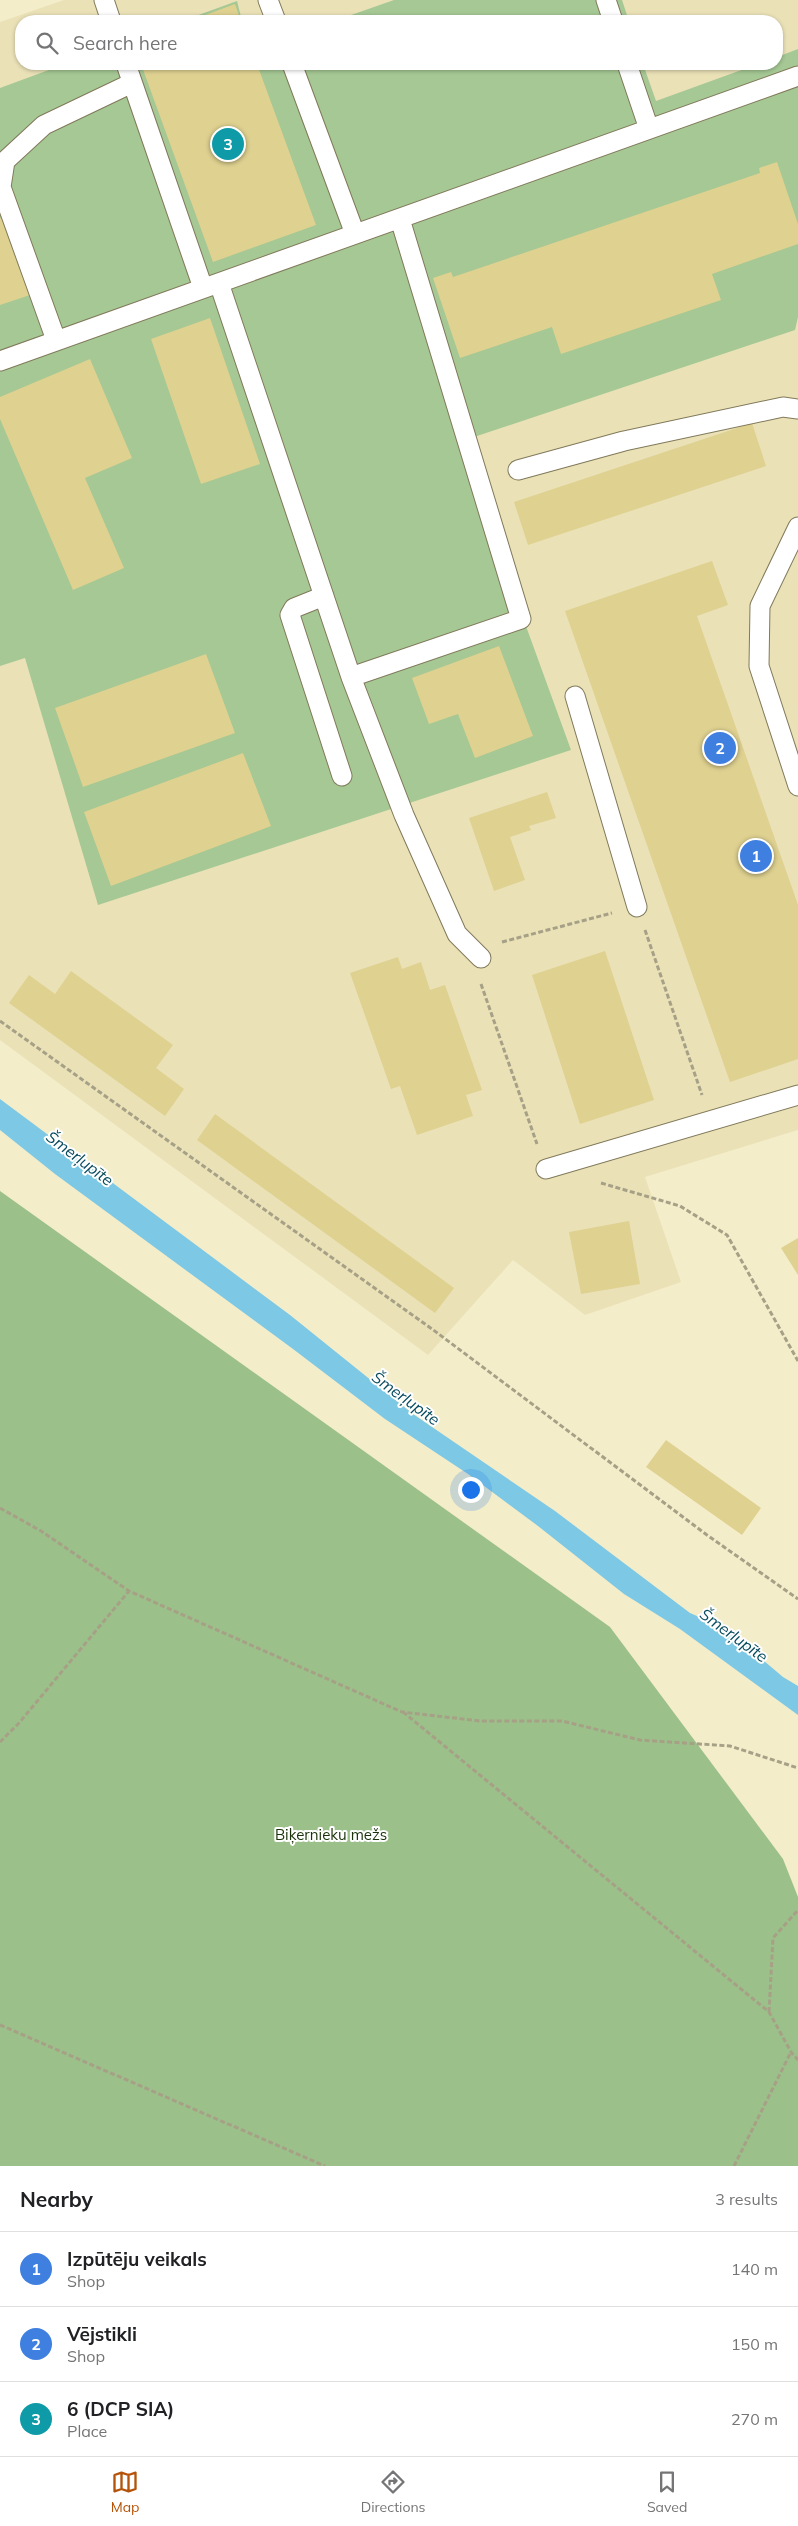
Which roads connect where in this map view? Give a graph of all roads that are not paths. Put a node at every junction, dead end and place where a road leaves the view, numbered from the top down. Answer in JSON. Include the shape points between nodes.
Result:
{"nodes":[{"id":1,"x":104,"y":0,"type":"edge"},
{"id":2,"x":268,"y":0,"type":"edge"},
{"id":3,"x":606,"y":0,"type":"edge"},
{"id":4,"x":109,"y":15,"type":"edge"},
{"id":5,"x":274,"y":15,"type":"edge"},
{"id":6,"x":611,"y":15,"type":"edge"},
{"id":7,"x":128,"y":70,"type":"edge"},
{"id":8,"x":294,"y":70,"type":"edge"},
{"id":9,"x":629,"y":70,"type":"edge"},
{"id":10,"x":798,"y":76,"type":"edge"},
{"id":11,"x":132,"y":83,"type":"junction"},
{"id":12,"x":649,"y":130,"type":"junction"},
{"id":13,"x":400,"y":219,"type":"junction"},
{"id":14,"x":355,"y":234,"type":"junction"},
{"id":15,"x":211,"y":286,"type":"junction"},
{"id":16,"x":56,"y":340,"type":"junction"},
{"id":17,"x":0,"y":361,"type":"edge"},
{"id":18,"x":798,"y":409,"type":"edge"},
{"id":19,"x":518,"y":470,"type":"dead end"},
{"id":20,"x":798,"y":527,"type":"edge"},
{"id":21,"x":324,"y":596,"type":"junction"},
{"id":22,"x":350,"y":677,"type":"junction"},
{"id":23,"x":575,"y":696,"type":"dead end"},
{"id":24,"x":342,"y":776,"type":"dead end"},
{"id":25,"x":798,"y":786,"type":"edge"},
{"id":26,"x":637,"y":907,"type":"road end"},
{"id":27,"x":481,"y":958,"type":"road end"},
{"id":28,"x":798,"y":1095,"type":"edge"},
{"id":29,"x":546,"y":1169,"type":"road end"}],
"edges":[{"from":1,"to":4,"type":"lane"},
{"from":2,"to":5,"type":"lane"},
{"from":3,"to":6,"type":"lane"},
{"from":7,"to":11,"type":"lane"},
{"from":8,"to":14,"type":"lane"},
{"from":9,"to":12,"type":"lane"},
{"from":10,"to":12,"type":"lane"},
{"from":11,"to":15,"type":"lane"},
{"from":11,"to":16,"type":"lane","via":[[44,125],[5,161],[1,187]]},
{"from":12,"to":13,"type":"lane"},
{"from":13,"to":14,"type":"lane"},
{"from":13,"to":22,"type":"lane","via":[[521,619]]},
{"from":14,"to":15,"type":"lane"},
{"from":15,"to":16,"type":"lane"},
{"from":15,"to":21,"type":"lane"},
{"from":16,"to":17,"type":"lane"},
{"from":18,"to":19,"type":"lane","via":[[784,407],[624,441]]},
{"from":20,"to":25,"type":"lane","via":[[760,606],[759,666]]},
{"from":21,"to":22,"type":"lane"},
{"from":21,"to":24,"type":"lane","via":[[294,608],[290,615]]},
{"from":22,"to":27,"type":"lane","via":[[404,815],[457,934]]},
{"from":23,"to":26,"type":"lane"},
{"from":28,"to":29,"type":"lane"}]}
